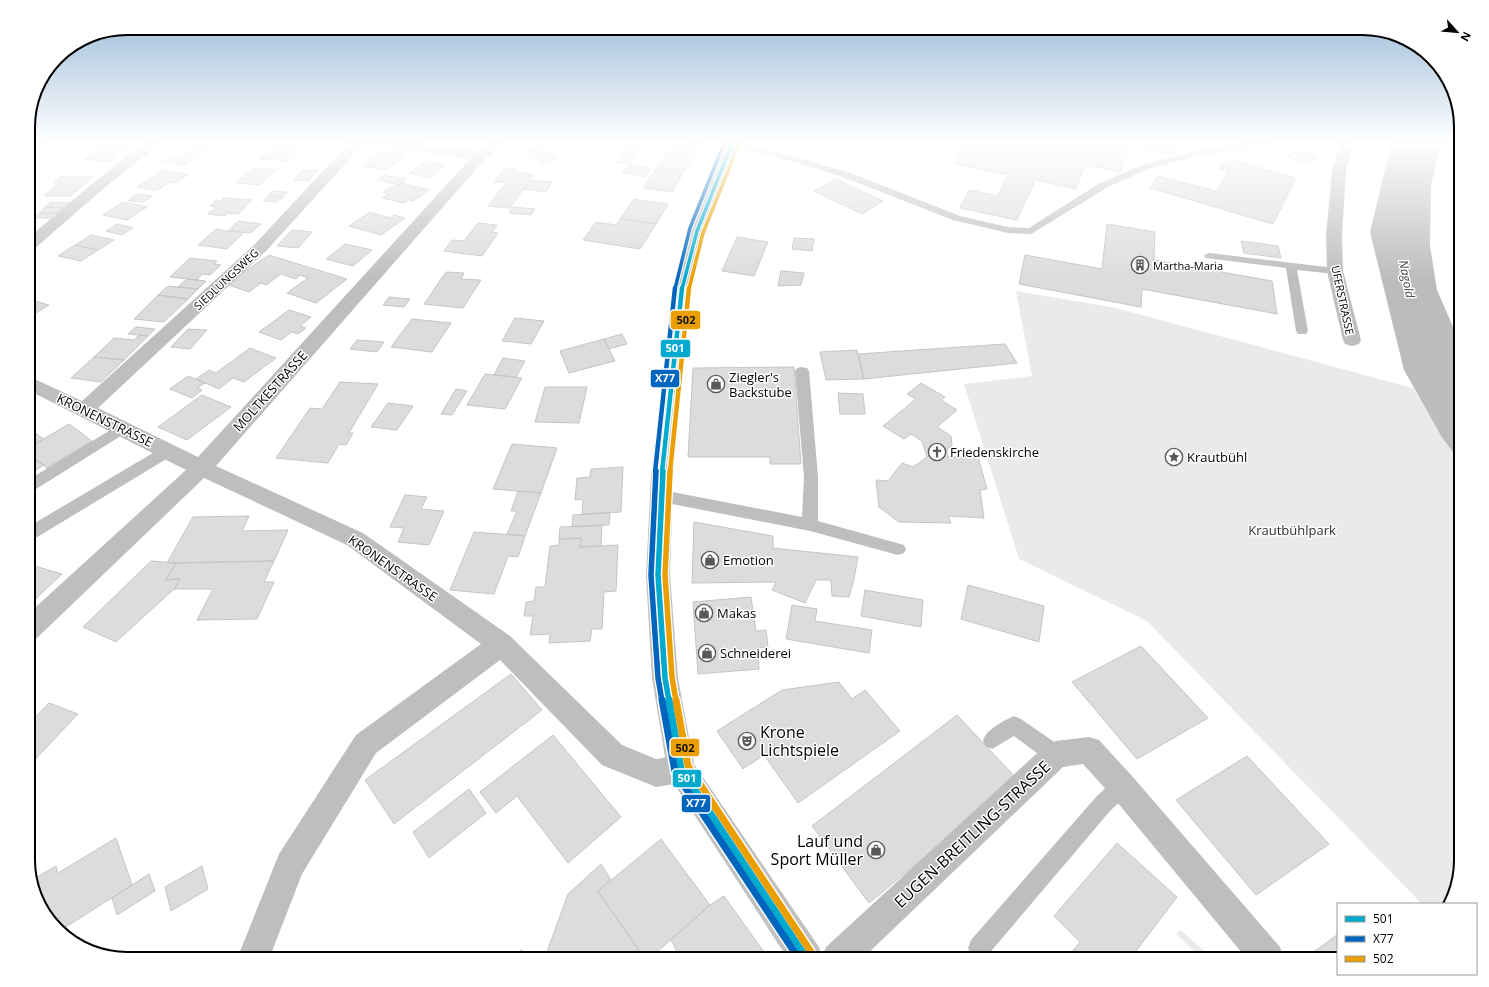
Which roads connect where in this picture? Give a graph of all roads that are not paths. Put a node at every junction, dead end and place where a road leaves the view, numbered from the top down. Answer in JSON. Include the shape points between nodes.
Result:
{"nodes":[{"id":1,"x":97,"y":187,"type":"edge"},
{"id":2,"x":317,"y":187,"type":"edge"},
{"id":3,"x":452,"y":187,"type":"edge"},
{"id":4,"x":715,"y":187,"type":"edge"},
{"id":5,"x":878,"y":187,"type":"edge"},
{"id":6,"x":1101,"y":187,"type":"edge"},
{"id":7,"x":1338,"y":187,"type":"edge"},
{"id":8,"x":35,"y":240,"type":"edge"},
{"id":9,"x":1210,"y":256,"type":"dead end"},
{"id":10,"x":1290,"y":266,"type":"junction"},
{"id":11,"x":1335,"y":271,"type":"junction"},
{"id":12,"x":1302,"y":331,"type":"dead end"},
{"id":13,"x":1352,"y":340,"type":"dead end"},
{"id":14,"x":802,"y":371,"type":"dead end"},
{"id":15,"x":35,"y":386,"type":"edge"},
{"id":16,"x":84,"y":410,"type":"junction"},
{"id":17,"x":122,"y":429,"type":"junction"},
{"id":18,"x":168,"y":452,"type":"junction"},
{"id":19,"x":201,"y":468,"type":"junction"},
{"id":20,"x":35,"y":483,"type":"edge"},
{"id":21,"x":662,"y":496,"type":"junction"},
{"id":22,"x":810,"y":525,"type":"junction"},
{"id":23,"x":35,"y":531,"type":"edge"},
{"id":24,"x":898,"y":549,"type":"dead end"},
{"id":25,"x":35,"y":623,"type":"edge"},
{"id":26,"x":501,"y":644,"type":"junction"},
{"id":27,"x":992,"y":740,"type":"dead end"},
{"id":28,"x":1056,"y":755,"type":"junction"},
{"id":29,"x":681,"y":769,"type":"junction"},
{"id":30,"x":1122,"y":786,"type":"junction"},
{"id":31,"x":979,"y":948,"type":"dead end"},
{"id":32,"x":256,"y":952,"type":"edge"},
{"id":33,"x":802,"y":952,"type":"edge"},
{"id":34,"x":845,"y":952,"type":"edge"},
{"id":35,"x":1262,"y":952,"type":"edge"}],
"edges":[{"from":1,"to":8,"type":"street"},
{"from":2,"to":16,"type":"street","name":"SIEDLUNGSWEG","via":[[260,248]]},
{"from":3,"to":19,"type":"street","name":"MOLTKESTRASSE"},
{"from":4,"to":21,"type":"street","via":[[685,267]]},
{"from":5,"to":6,"type":"lane","via":[[957,218],[1008,230],[1031,231]]},
{"from":7,"to":11,"type":"street","name":"UFERSTRASSE","via":[[1334,236]]},
{"from":9,"to":10,"type":"lane"},
{"from":10,"to":11,"type":"lane"},
{"from":10,"to":12,"type":"lane"},
{"from":11,"to":13,"type":"street","name":"UFERSTRASSE"},
{"from":14,"to":22,"type":"lane","via":[[811,477]]},
{"from":15,"to":16,"type":"street","name":"KRONENSTRASSE"},
{"from":16,"to":17,"type":"street","name":"KRONENSTRASSE"},
{"from":17,"to":18,"type":"street","name":"KRONENSTRASSE"},
{"from":17,"to":20,"type":"lane"},
{"from":18,"to":19,"type":"street","name":"KRONENSTRASSE"},
{"from":18,"to":23,"type":"lane"},
{"from":19,"to":25,"type":"street","name":"MOLTKESTRASSE"},
{"from":19,"to":26,"type":"street","name":"KRONENSTRASSE","via":[[355,539]]},
{"from":21,"to":22,"type":"lane"},
{"from":21,"to":29,"type":"street","via":[[658,575],[664,670]]},
{"from":22,"to":24,"type":"lane"},
{"from":26,"to":29,"type":"street","name":"KRONENSTRASSE","via":[[612,755],[656,773]]},
{"from":26,"to":32,"type":"street","via":[[366,744],[290,865]]},
{"from":27,"to":28,"type":"lane","via":[[1014,725]]},
{"from":28,"to":30,"type":"street","name":"EUGEN-BREITLING-STRASSE","via":[[1089,750]]},
{"from":28,"to":34,"type":"street","name":"EUGEN-BREITLING-STRASSE"},
{"from":29,"to":33,"type":"street"},
{"from":30,"to":31,"type":"lane","via":[[1103,804]]},
{"from":30,"to":35,"type":"street","name":"EUGEN-BREITLING-STRASSE"}]}
